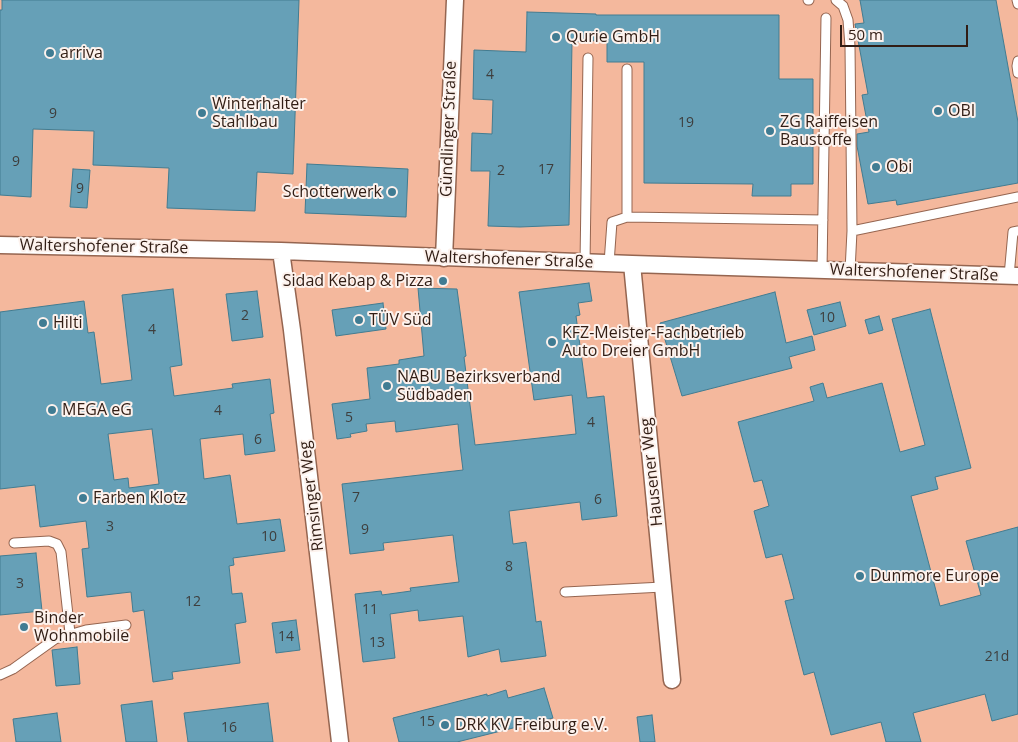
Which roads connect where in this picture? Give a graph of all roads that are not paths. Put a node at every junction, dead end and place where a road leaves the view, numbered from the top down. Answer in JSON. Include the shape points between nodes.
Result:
{"nodes":[{"id":1,"x":455,"y":0,"type":"edge"},
{"id":2,"x":836,"y":0,"type":"edge"},
{"id":3,"x":1017,"y":0,"type":"edge"},
{"id":4,"x":1018,"y":4,"type":"edge"},
{"id":5,"x":826,"y":18,"type":"dead end"},
{"id":6,"x":588,"y":58,"type":"dead end"},
{"id":7,"x":1018,"y":61,"type":"edge"},
{"id":8,"x":627,"y":69,"type":"dead end"},
{"id":9,"x":1018,"y":73,"type":"edge"},
{"id":10,"x":1018,"y":197,"type":"edge"},
{"id":11,"x":627,"y":217,"type":"junction"},
{"id":12,"x":823,"y":220,"type":"junction"},
{"id":13,"x":852,"y":231,"type":"junction"},
{"id":14,"x":1018,"y":231,"type":"edge"},
{"id":15,"x":0,"y":245,"type":"edge"},
{"id":16,"x":281,"y":251,"type":"junction"},
{"id":17,"x":444,"y":258,"type":"junction"},
{"id":18,"x":584,"y":262,"type":"junction"},
{"id":19,"x":609,"y":263,"type":"junction"},
{"id":20,"x":632,"y":264,"type":"junction"},
{"id":21,"x":822,"y":270,"type":"junction"},
{"id":22,"x":850,"y":271,"type":"junction"},
{"id":23,"x":1013,"y":276,"type":"edge"},
{"id":24,"x":14,"y":543,"type":"dead end"},
{"id":25,"x":663,"y":587,"type":"junction"},
{"id":26,"x":566,"y":592,"type":"dead end"},
{"id":27,"x":126,"y":625,"type":"dead end"},
{"id":28,"x":70,"y":633,"type":"junction"},
{"id":29,"x":0,"y":675,"type":"edge"},
{"id":30,"x":672,"y":680,"type":"dead end"},
{"id":31,"x":340,"y":742,"type":"edge"}],
"edges":[{"from":1,"to":17,"type":"street","name":"Gündlinger Straße"},
{"from":2,"to":13,"type":"lane","via":[[843,6],[848,20],[850,46]]},
{"from":3,"to":4,"type":"lane"},
{"from":5,"to":12,"type":"lane"},
{"from":6,"to":18,"type":"lane"},
{"from":7,"to":9,"type":"lane"},
{"from":8,"to":11,"type":"lane"},
{"from":10,"to":13,"type":"lane"},
{"from":11,"to":12,"type":"lane"},
{"from":11,"to":19,"type":"lane","via":[[612,222]]},
{"from":12,"to":21,"type":"lane"},
{"from":13,"to":22,"type":"lane"},
{"from":14,"to":23,"type":"lane","via":[[1013,232]]},
{"from":15,"to":16,"type":"street","name":"Waltershofener Straße"},
{"from":16,"to":17,"type":"street","name":"Waltershofener Straße"},
{"from":16,"to":31,"type":"street","name":"Rimsinger Weg"},
{"from":17,"to":18,"type":"street","name":"Waltershofener Straße"},
{"from":18,"to":19,"type":"street","name":"Waltershofener Straße"},
{"from":19,"to":20,"type":"street","name":"Waltershofener Straße"},
{"from":20,"to":21,"type":"street","name":"Waltershofener Straße"},
{"from":20,"to":25,"type":"street","name":"Hausener Weg"},
{"from":21,"to":22,"type":"street","name":"Waltershofener Straße"},
{"from":22,"to":23,"type":"street","name":"Waltershofener Straße"},
{"from":24,"to":28,"type":"lane","via":[[48,541],[56,544],[61,552]]},
{"from":25,"to":26,"type":"lane"},
{"from":25,"to":30,"type":"street","name":"Hausener Weg"},
{"from":27,"to":28,"type":"lane"},
{"from":28,"to":29,"type":"lane","via":[[55,639]]}]}
